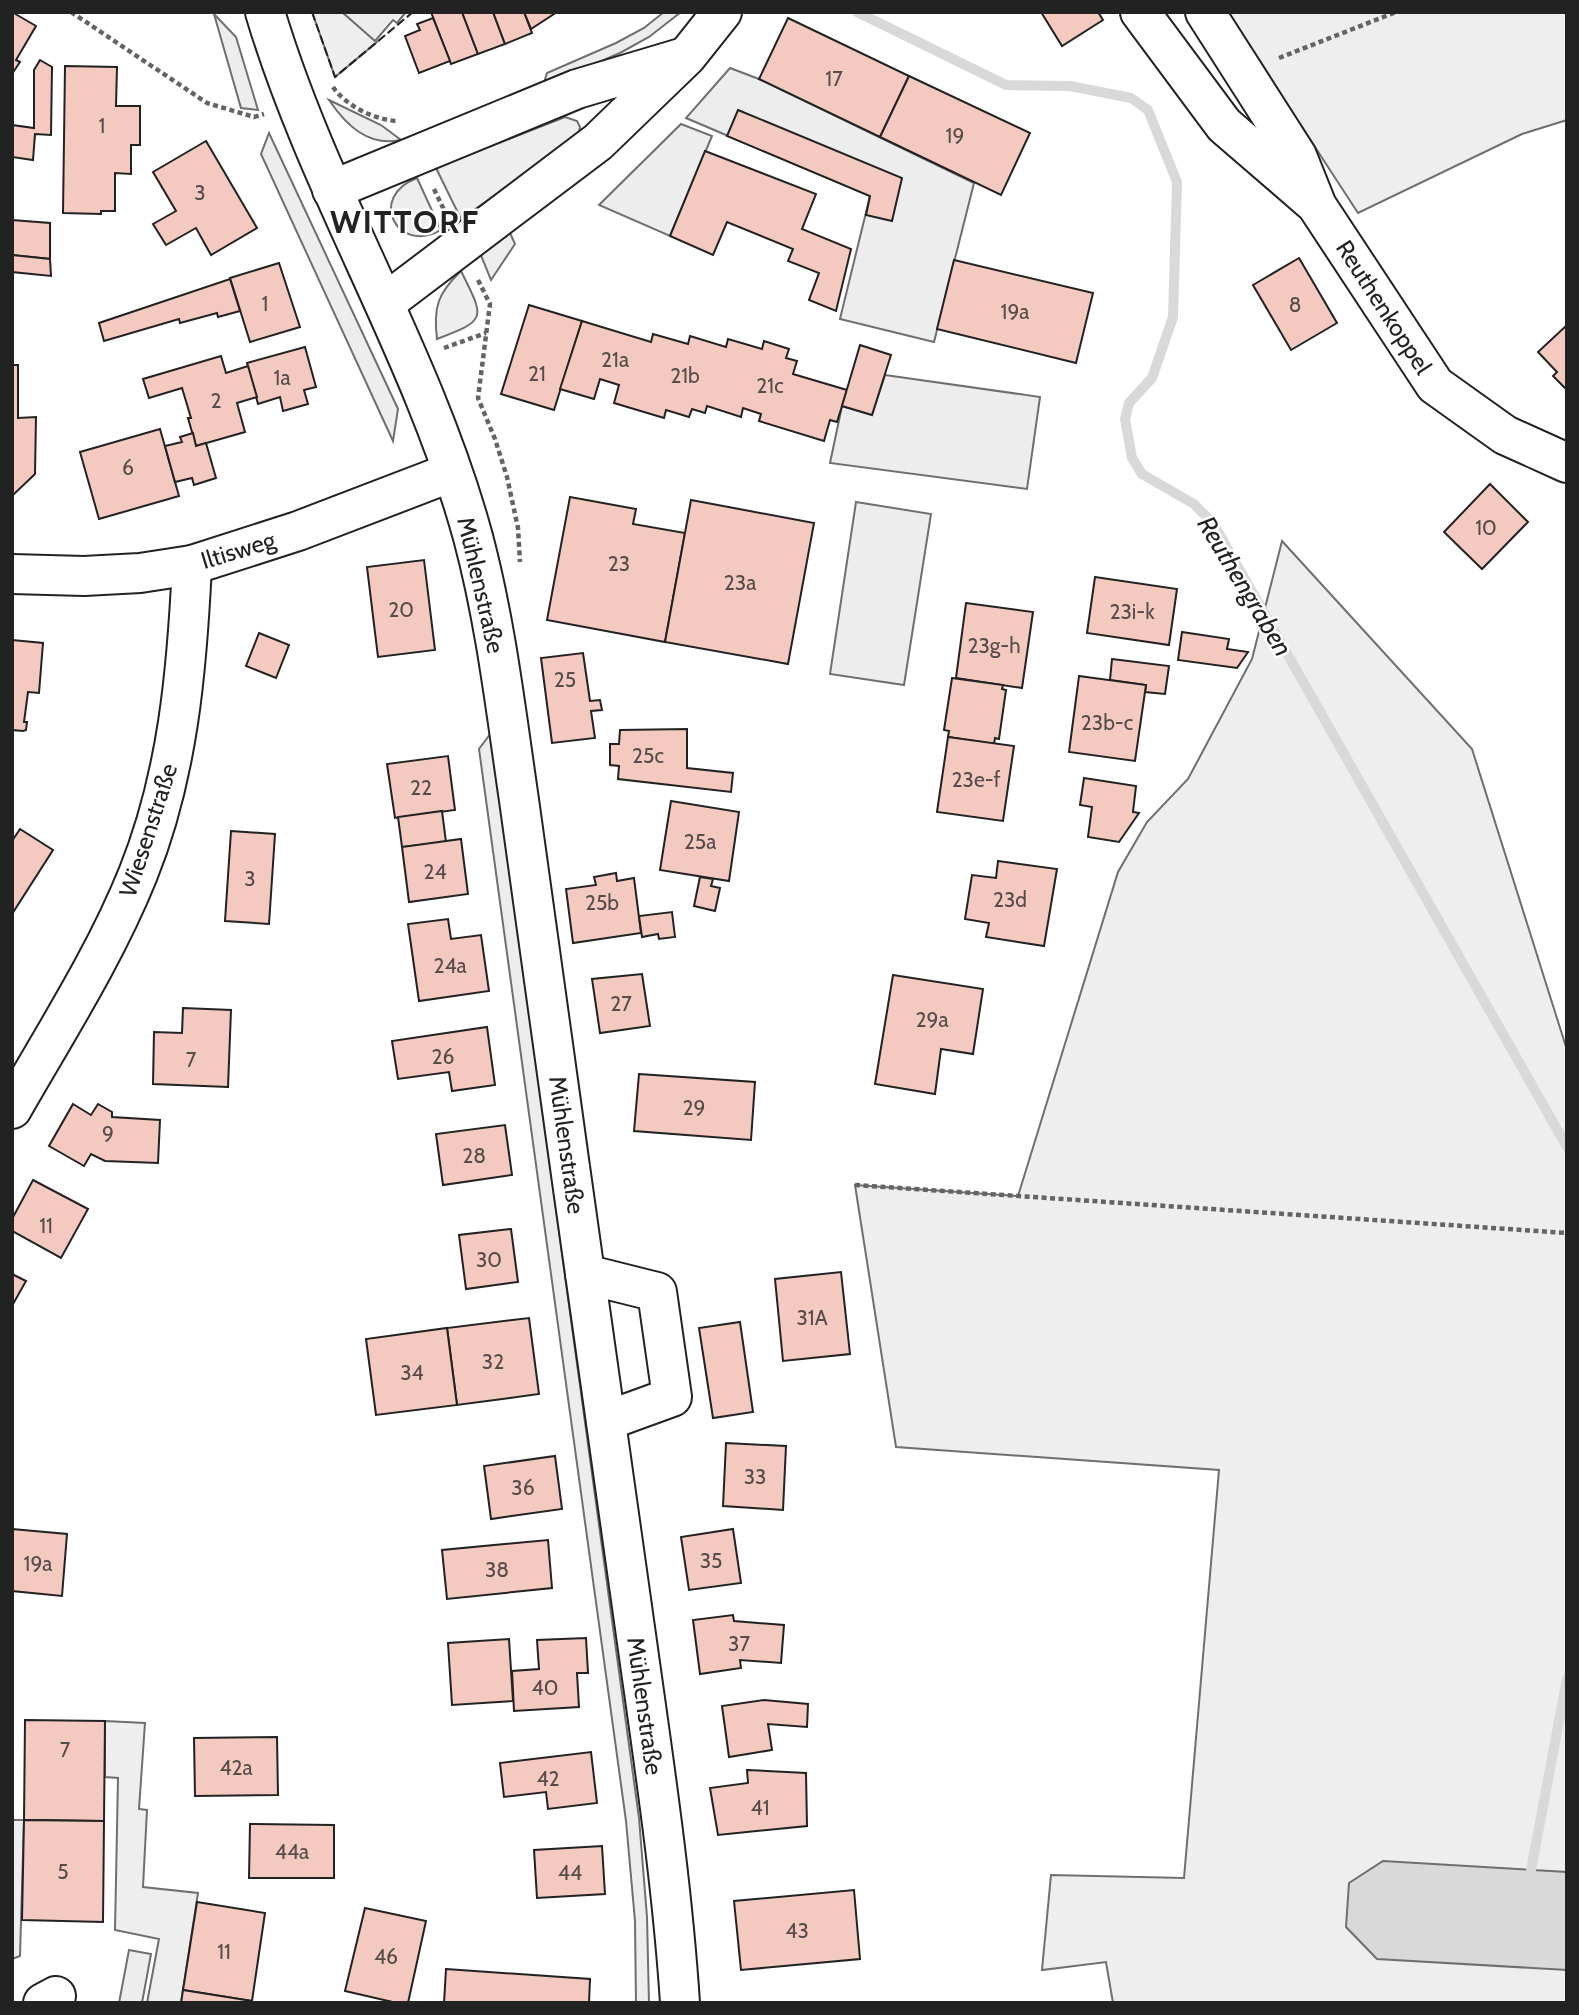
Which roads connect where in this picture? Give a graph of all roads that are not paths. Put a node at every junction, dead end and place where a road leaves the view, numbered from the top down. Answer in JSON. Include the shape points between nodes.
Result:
{"nodes":[{"id":1,"x":265,"y":12,"type":"edge"},
{"id":2,"x":722,"y":12,"type":"edge"},
{"id":3,"x":1140,"y":12,"type":"edge"},
{"id":4,"x":1205,"y":12,"type":"edge"},
{"id":5,"x":687,"y":57,"type":"junction"},
{"id":6,"x":332,"y":191,"type":"junction"},
{"id":7,"x":1317,"y":206,"type":"junction"},
{"id":8,"x":384,"y":303,"type":"junction"},
{"id":9,"x":1567,"y":463,"type":"edge"},
{"id":10,"x":452,"y":472,"type":"junction"},
{"id":11,"x":192,"y":565,"type":"junction"},
{"id":12,"x":12,"y":573,"type":"edge"},
{"id":13,"x":12,"y":1109,"type":"edge"},
{"id":14,"x":585,"y":1274,"type":"junction"},
{"id":15,"x":606,"y":1421,"type":"junction"},
{"id":16,"x":680,"y":2003,"type":"edge"}],
"edges":[{"from":1,"to":6,"type":"street","name":"Mühlenstraße","via":[[295,103]]},
{"from":2,"to":5,"type":"street"},
{"from":3,"to":7,"type":"street","name":"Reuthenkoppel","via":[[1224,125]]},
{"from":4,"to":7,"type":"street","name":"Reuthenkoppel","via":[[1297,156]]},
{"from":5,"to":6,"type":"street","via":[[577,89]]},
{"from":5,"to":8,"type":"street","via":[[598,142]]},
{"from":6,"to":8,"type":"street","name":"Mühlenstraße"},
{"from":7,"to":9,"type":"street","name":"Reuthenkoppel","via":[[1435,385],[1505,435]]},
{"from":8,"to":10,"type":"street","name":"Mühlenstraße"},
{"from":10,"to":11,"type":"street","name":"Iltisweg","via":[[298,531]]},
{"from":10,"to":14,"type":"street","name":"Mühlenstraße","via":[[472,533],[497,651]]},
{"from":11,"to":12,"type":"street","name":"Iltisweg","via":[[83,576]]},
{"from":11,"to":13,"type":"street","name":"Wiesenstraße","via":[[182,702],[159,814],[138,874],[103,949]]},
{"from":14,"to":15,"type":"street","name":"Mühlenstraße"},
{"from":14,"to":15,"type":"street","via":[[657,1292],[672,1397]]},
{"from":15,"to":16,"type":"street","name":"Mühlenstraße","via":[[651,1744]]}]}
